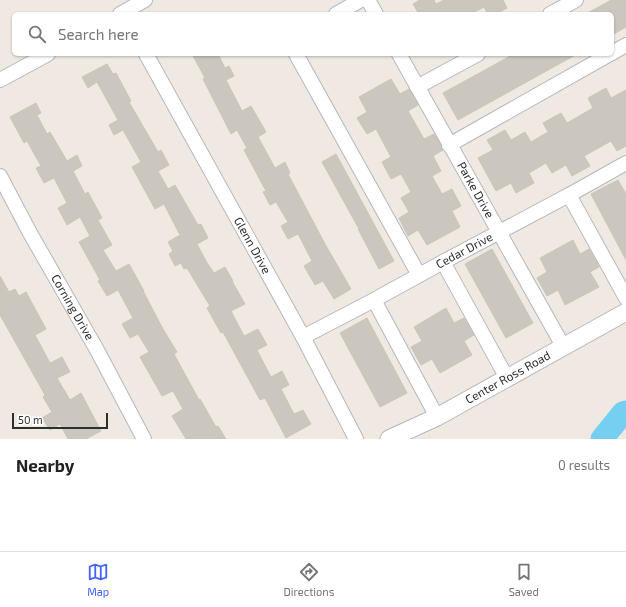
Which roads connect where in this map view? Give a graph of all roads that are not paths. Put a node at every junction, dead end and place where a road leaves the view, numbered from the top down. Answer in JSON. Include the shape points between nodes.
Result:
{"nodes":[{"id":1,"x":145,"y":0,"type":"edge"},
{"id":2,"x":361,"y":0,"type":"edge"},
{"id":3,"x":368,"y":0,"type":"edge"},
{"id":4,"x":576,"y":0,"type":"edge"},
{"id":5,"x":125,"y":12,"type":"edge"},
{"id":6,"x":340,"y":12,"type":"edge"},
{"id":7,"x":375,"y":12,"type":"edge"},
{"id":8,"x":554,"y":12,"type":"edge"},
{"id":9,"x":626,"y":45,"type":"edge"},
{"id":10,"x":614,"y":51,"type":"edge"},
{"id":11,"x":44,"y":56,"type":"edge"},
{"id":12,"x":147,"y":56,"type":"edge"},
{"id":13,"x":297,"y":56,"type":"edge"},
{"id":14,"x":400,"y":56,"type":"edge"},
{"id":15,"x":474,"y":56,"type":"edge"},
{"id":16,"x":606,"y":56,"type":"edge"},
{"id":17,"x":0,"y":80,"type":"edge"},
{"id":18,"x":417,"y":87,"type":"junction"},
{"id":19,"x":449,"y":144,"type":"junction"},
{"id":20,"x":626,"y":163,"type":"edge"},
{"id":21,"x":0,"y":176,"type":"edge"},
{"id":22,"x":570,"y":195,"type":"junction"},
{"id":23,"x":499,"y":232,"type":"junction"},
{"id":24,"x":443,"y":262,"type":"junction"},
{"id":25,"x":419,"y":276,"type":"junction"},
{"id":26,"x":626,"y":298,"type":"edge"},
{"id":27,"x":374,"y":300,"type":"junction"},
{"id":28,"x":626,"y":312,"type":"edge"},
{"id":29,"x":303,"y":337,"type":"junction"},
{"id":30,"x":563,"y":346,"type":"junction"},
{"id":31,"x":507,"y":378,"type":"junction"},
{"id":32,"x":437,"y":417,"type":"junction"},
{"id":33,"x":144,"y":439,"type":"edge"},
{"id":34,"x":356,"y":439,"type":"edge"},
{"id":35,"x":388,"y":439,"type":"edge"}],
"edges":[{"from":1,"to":5,"type":"street"},
{"from":2,"to":6,"type":"street"},
{"from":3,"to":7,"type":"street"},
{"from":4,"to":8,"type":"street"},
{"from":9,"to":10,"type":"street"},
{"from":11,"to":17,"type":"street"},
{"from":12,"to":29,"type":"street","name":"Glenn Drive"},
{"from":13,"to":25,"type":"street"},
{"from":14,"to":18,"type":"street","name":"Parke Drive"},
{"from":15,"to":18,"type":"street"},
{"from":16,"to":19,"type":"street"},
{"from":18,"to":19,"type":"street","name":"Parke Drive"},
{"from":19,"to":23,"type":"street","name":"Parke Drive"},
{"from":20,"to":22,"type":"street","name":"Cedar Drive"},
{"from":21,"to":33,"type":"street","name":"Corning Drive"},
{"from":22,"to":23,"type":"street","name":"Cedar Drive"},
{"from":22,"to":26,"type":"street"},
{"from":23,"to":24,"type":"street","name":"Cedar Drive"},
{"from":23,"to":30,"type":"street","name":"Parke Drive"},
{"from":24,"to":25,"type":"street","name":"Cedar Drive"},
{"from":24,"to":31,"type":"street"},
{"from":25,"to":27,"type":"street","name":"Cedar Drive"},
{"from":27,"to":29,"type":"street","name":"Cedar Drive"},
{"from":27,"to":32,"type":"street"},
{"from":28,"to":30,"type":"street","name":"Center Ross Road"},
{"from":29,"to":34,"type":"street","name":"Glenn Drive"},
{"from":30,"to":31,"type":"street","name":"Center Ross Road"},
{"from":31,"to":32,"type":"street","name":"Center Ross Road"},
{"from":32,"to":35,"type":"street","name":"Center Ross Road"}]}
